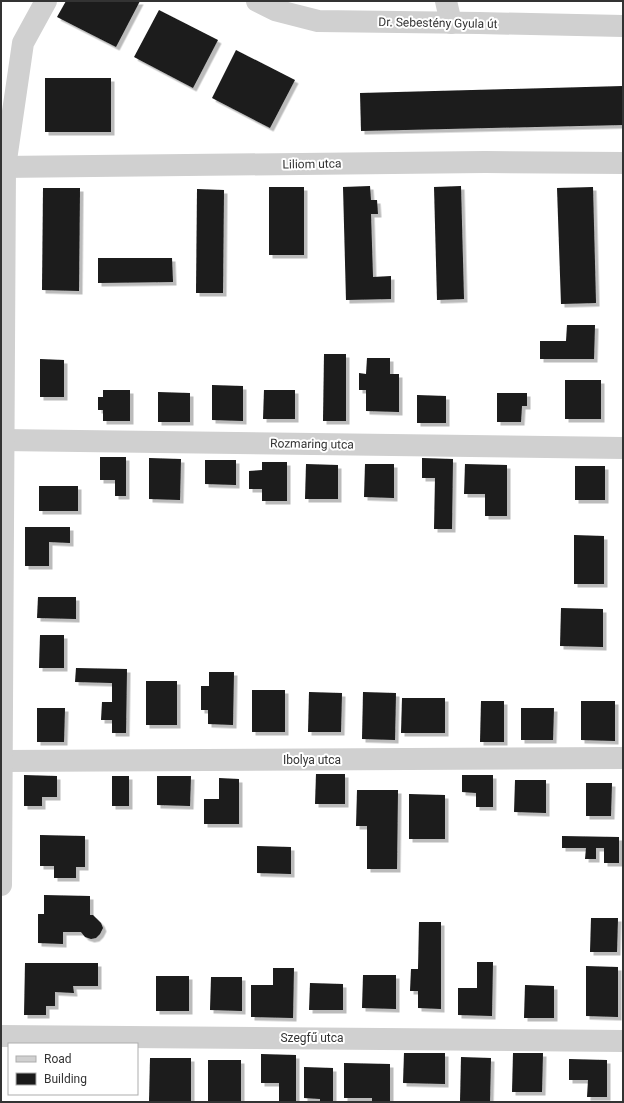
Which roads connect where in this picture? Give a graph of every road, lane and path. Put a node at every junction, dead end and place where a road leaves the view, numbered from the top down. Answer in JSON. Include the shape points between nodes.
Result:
{"nodes":[{"id":1,"x":46,"y":1,"type":"edge"},
{"id":2,"x":257,"y":1,"type":"edge"},
{"id":3,"x":446,"y":1,"type":"edge"},
{"id":4,"x":451,"y":23,"type":"junction"},
{"id":5,"x":623,"y":26,"type":"edge"},
{"id":6,"x":623,"y":163,"type":"edge"},
{"id":7,"x":3,"y":167,"type":"edge"},
{"id":8,"x":2,"y":440,"type":"edge"},
{"id":9,"x":623,"y":448,"type":"edge"},
{"id":10,"x":623,"y":758,"type":"edge"},
{"id":11,"x":1,"y":761,"type":"edge"},
{"id":12,"x":1,"y":885,"type":"edge"},
{"id":13,"x":1,"y":1036,"type":"edge"},
{"id":14,"x":623,"y":1041,"type":"edge"}],
"edges":[{"from":1,"to":7,"type":"street","via":[[23,43]]},
{"from":2,"to":4,"type":"street","name":"Dr. Sebestény Gyula út","via":[[275,10],[318,21]]},
{"from":3,"to":4,"type":"street"},
{"from":4,"to":5,"type":"street","name":"Dr. Sebestény Gyula út"},
{"from":6,"to":7,"type":"street","name":"Liliom utca"},
{"from":7,"to":8,"type":"street"},
{"from":8,"to":9,"type":"street","name":"Rozmaring utca"},
{"from":8,"to":11,"type":"street"},
{"from":10,"to":11,"type":"street","name":"Ibolya utca"},
{"from":11,"to":12,"type":"street"},
{"from":13,"to":14,"type":"street","name":"Szegfű utca"}]}
